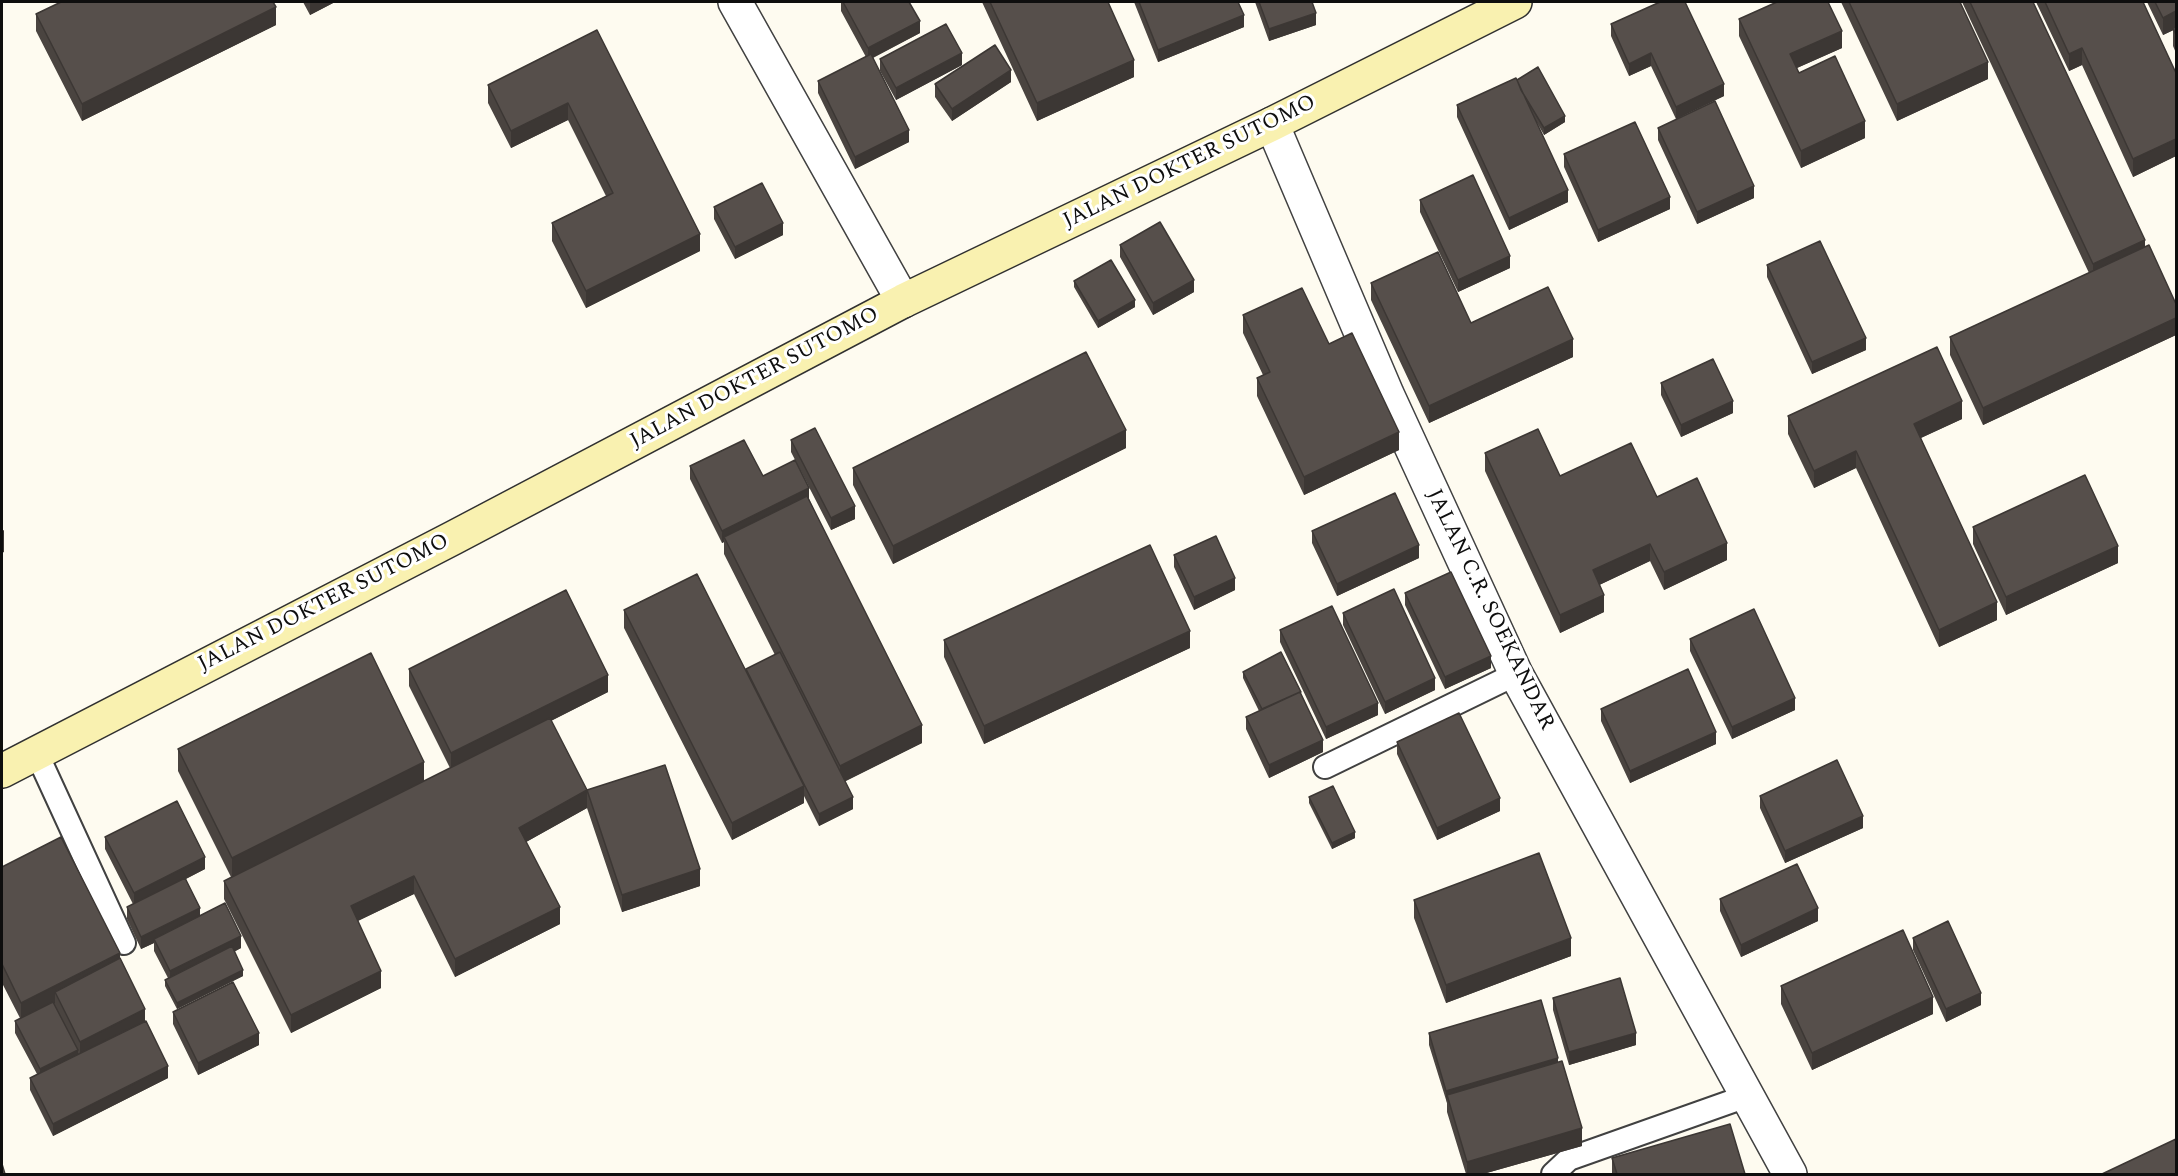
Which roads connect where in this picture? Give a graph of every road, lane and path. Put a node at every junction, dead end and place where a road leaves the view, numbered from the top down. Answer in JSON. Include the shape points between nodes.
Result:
{"nodes":[{"id":1,"x":735,"y":2,"type":"edge"},
{"id":2,"x":1515,"y":2,"type":"edge"},
{"id":3,"x":1272,"y":124,"type":"junction"},
{"id":4,"x":903,"y":301,"type":"junction"},
{"id":5,"x":1516,"y":674,"type":"junction"},
{"id":6,"x":37,"y":754,"type":"junction"},
{"id":7,"x":1324,"y":767,"type":"dead end"},
{"id":8,"x":2,"y":771,"type":"edge"},
{"id":9,"x":124,"y":943,"type":"dead end"},
{"id":10,"x":1747,"y":1096,"type":"junction"},
{"id":11,"x":1553,"y":1174,"type":"edge"},
{"id":12,"x":1790,"y":1174,"type":"edge"}],
"edges":[{"from":1,"to":4,"type":"street"},
{"from":2,"to":3,"type":"main road","name":"JALAN DOKTER SUTOMO"},
{"from":3,"to":4,"type":"main road","name":"JALAN DOKTER SUTOMO"},
{"from":3,"to":5,"type":"street","name":"JALAN C.R. SOEKANDAR","via":[[1387,394]]},
{"from":4,"to":6,"type":"main road","name":"JALAN DOKTER SUTOMO"},
{"from":5,"to":7,"type":"lane"},
{"from":5,"to":10,"type":"street","name":"JALAN C.R. SOEKANDAR"},
{"from":6,"to":8,"type":"main road","name":"JALAN DOKTER SUTOMO"},
{"from":6,"to":9,"type":"lane"},
{"from":10,"to":11,"type":"lane","via":[[1569,1159]]},
{"from":10,"to":12,"type":"street","name":"JALAN C.R. SOEKANDAR"}]}
